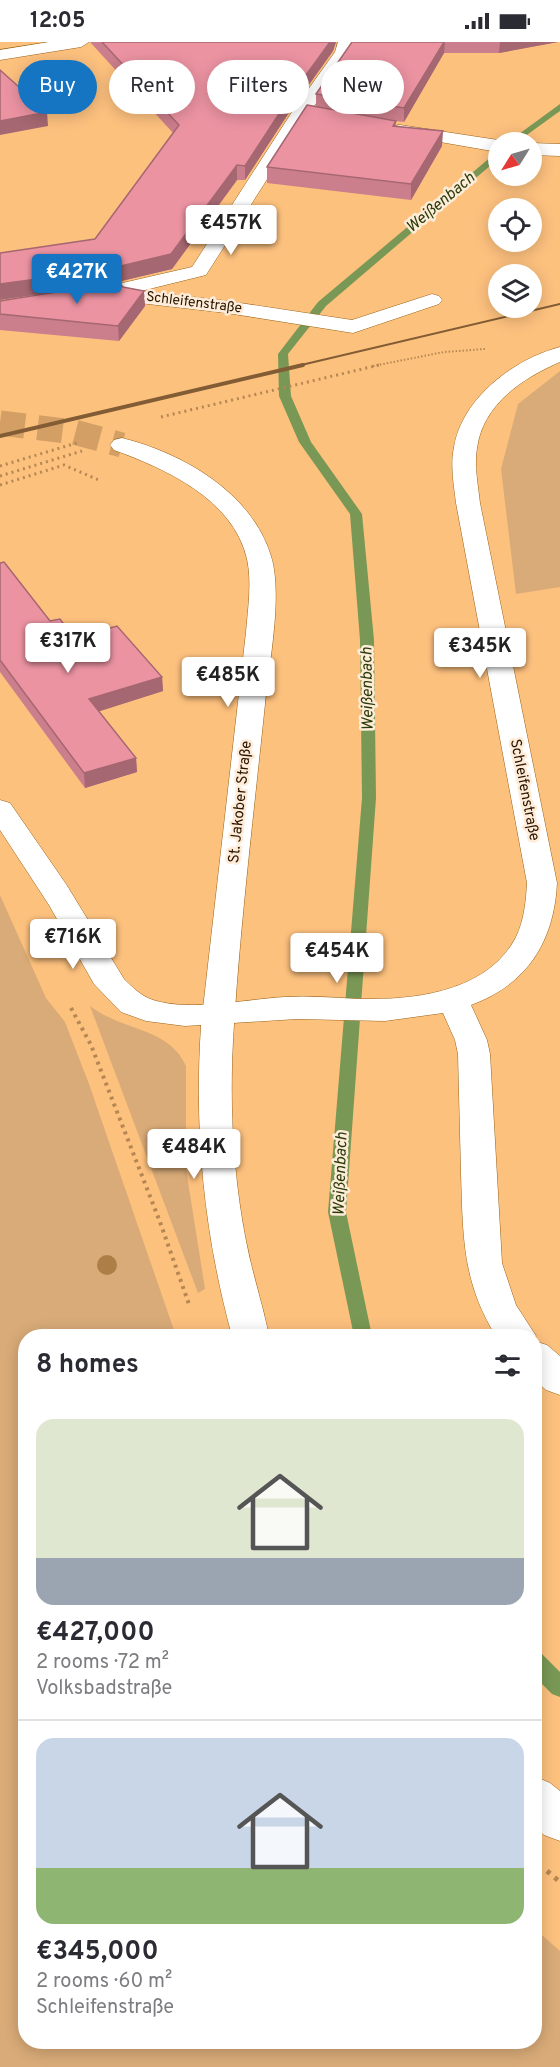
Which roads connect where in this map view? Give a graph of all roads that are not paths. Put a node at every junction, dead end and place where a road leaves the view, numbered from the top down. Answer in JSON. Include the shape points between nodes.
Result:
{"nodes":[{"id":1,"x":81,"y":42,"type":"edge"},
{"id":2,"x":346,"y":42,"type":"edge"},
{"id":3,"x":0,"y":55,"type":"edge"},
{"id":4,"x":309,"y":101,"type":"edge"},
{"id":5,"x":309,"y":113,"type":"edge"},
{"id":6,"x":300,"y":114,"type":"edge"},
{"id":7,"x":323,"y":116,"type":"edge"},
{"id":8,"x":380,"y":127,"type":"edge"},
{"id":9,"x":488,"y":145,"type":"edge"},
{"id":10,"x":199,"y":271,"type":"junction"},
{"id":11,"x":105,"y":292,"type":"junction"},
{"id":12,"x":432,"y":300,"type":"dead end"},
{"id":13,"x":227,"y":307,"type":"junction"},
{"id":14,"x":0,"y":308,"type":"edge"},
{"id":15,"x":560,"y":354,"type":"edge"},
{"id":16,"x":122,"y":445,"type":"tunnel mouth"},
{"id":17,"x":0,"y":809,"type":"edge"},
{"id":18,"x":453,"y":1000,"type":"junction"},
{"id":19,"x":220,"y":1015,"type":"junction"},
{"id":20,"x":248,"y":1329,"type":"edge"},
{"id":21,"x":512,"y":1329,"type":"edge"},
{"id":22,"x":542,"y":1363,"type":"edge"},
{"id":23,"x":560,"y":1379,"type":"edge"},
{"id":24,"x":542,"y":1804,"type":"edge"},
{"id":25,"x":560,"y":1819,"type":"edge"}],
"edges":[{"from":1,"to":3,"type":"street"},
{"from":2,"to":4,"type":"street"},
{"from":5,"to":7,"type":"street"},
{"from":6,"to":10,"type":"street"},
{"from":8,"to":9,"type":"street"},
{"from":10,"to":11,"type":"street"},
{"from":10,"to":13,"type":"street"},
{"from":11,"to":13,"type":"street","name":"Schleifenstraße"},
{"from":11,"to":14,"type":"street"},
{"from":12,"to":13,"type":"street","name":"Schleifenstraße","via":[[353,327]]},
{"from":15,"to":18,"type":"street","name":"Schleifenstraße","via":[[502,386],[485,404],[467,440],[468,503],[542,883],[540,909],[523,952],[484,987]]},
{"from":16,"to":19,"type":"street","name":"St. Jakober Straße","via":[[179,469],[225,502],[246,528],[258,557],[262,583],[259,632]]},
{"from":17,"to":19,"type":"street","via":[[79,928],[105,978],[133,1004],[155,1012]]},
{"from":18,"to":19,"type":"street","name":"Schleifenstraße","via":[[385,1010],[287,1008]]},
{"from":18,"to":21,"type":"street","via":[[474,1054],[486,1276],[494,1301]]},
{"from":19,"to":20,"type":"street","name":"St. Jakober Straße","via":[[215,1076],[217,1149],[226,1227]]},
{"from":22,"to":23,"type":"street"},
{"from":24,"to":25,"type":"street"}]}
